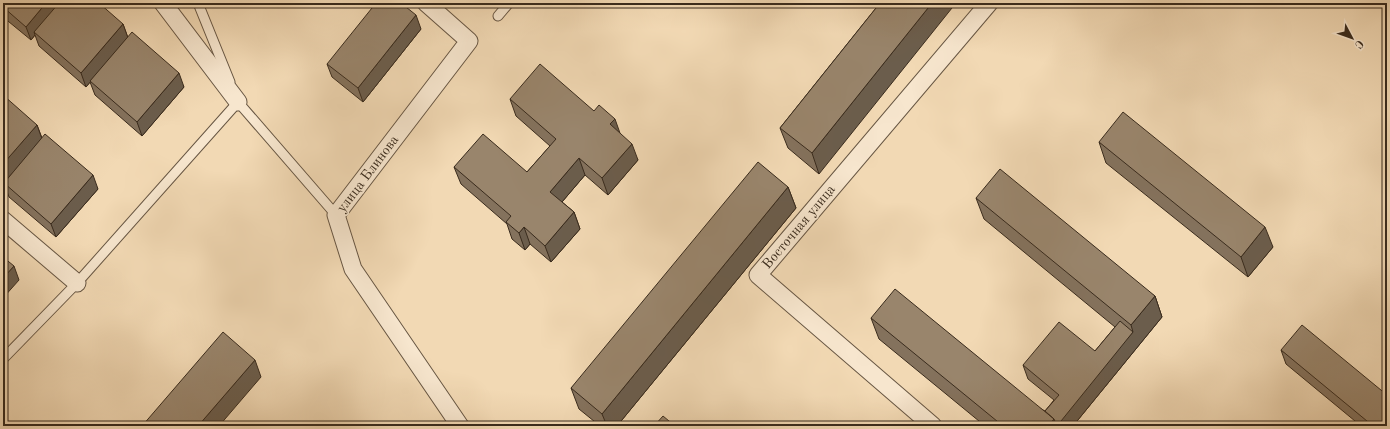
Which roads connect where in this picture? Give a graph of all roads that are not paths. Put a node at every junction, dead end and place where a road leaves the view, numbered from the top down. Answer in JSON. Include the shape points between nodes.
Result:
{"nodes":[{"id":1,"x":163,"y":3,"type":"edge"},
{"id":2,"x":198,"y":3,"type":"edge"},
{"id":3,"x":426,"y":3,"type":"edge"},
{"id":4,"x":509,"y":3,"type":"edge"},
{"id":5,"x":989,"y":3,"type":"edge"},
{"id":6,"x":498,"y":16,"type":"dead end"},
{"id":7,"x":238,"y":102,"type":"junction"},
{"id":8,"x":336,"y":214,"type":"junction"},
{"id":9,"x":3,"y":220,"type":"edge"},
{"id":10,"x":77,"y":283,"type":"junction"},
{"id":11,"x":3,"y":359,"type":"edge"},
{"id":12,"x":460,"y":426,"type":"edge"},
{"id":13,"x":933,"y":426,"type":"edge"}],
"edges":[{"from":1,"to":7,"type":"street"},
{"from":2,"to":7,"type":"lane"},
{"from":3,"to":8,"type":"street","name":"улица Блинова","via":[[469,41]]},
{"from":4,"to":6,"type":"lane"},
{"from":5,"to":13,"type":"street","name":"Восточная улица","via":[[758,275]]},
{"from":7,"to":8,"type":"lane"},
{"from":7,"to":10,"type":"lane"},
{"from":8,"to":12,"type":"street","name":"улица Блинова","via":[[353,269]]},
{"from":9,"to":10,"type":"street"},
{"from":10,"to":11,"type":"lane"}]}
